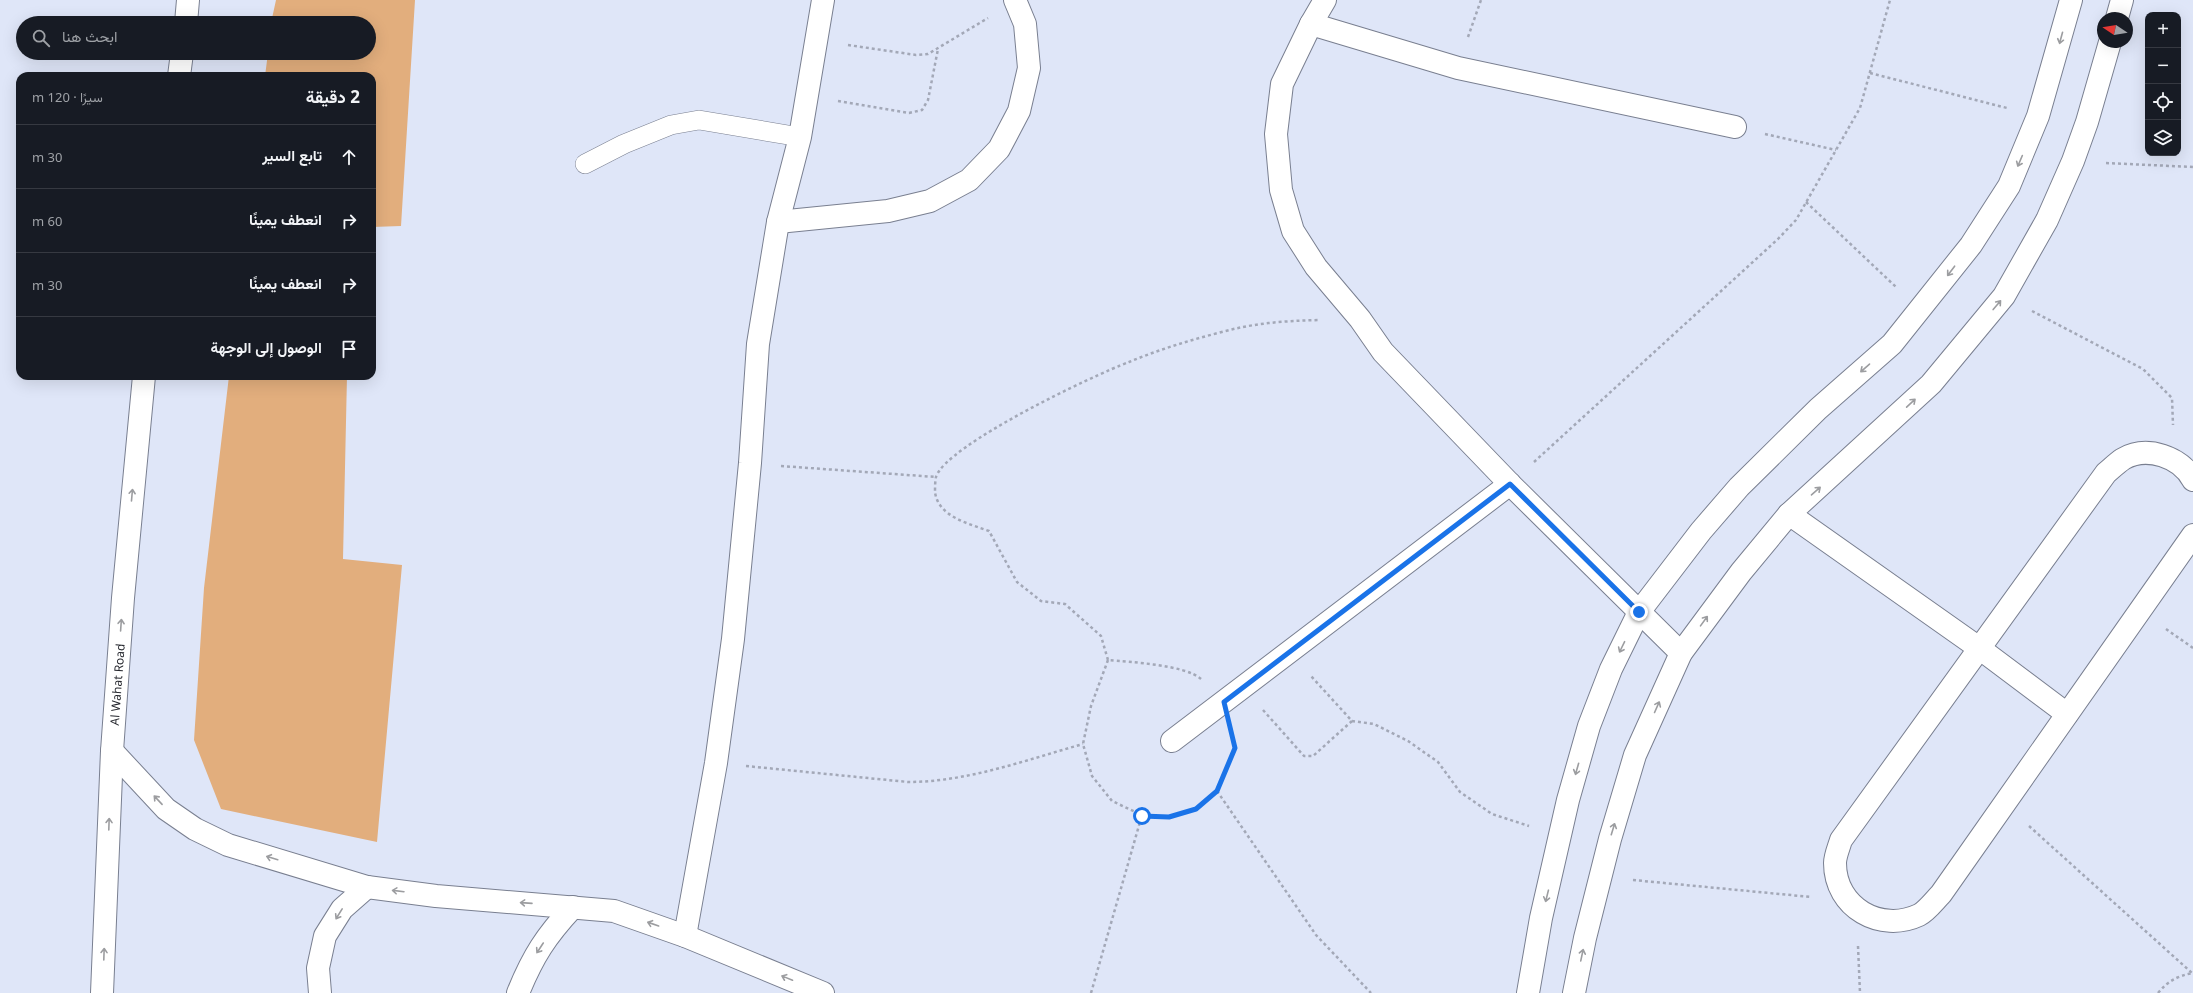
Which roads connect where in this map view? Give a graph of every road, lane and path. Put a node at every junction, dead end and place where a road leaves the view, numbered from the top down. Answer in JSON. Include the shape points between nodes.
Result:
{"nodes":[{"id":1,"x":188,"y":0,"type":"edge"},
{"id":2,"x":823,"y":0,"type":"edge"},
{"id":3,"x":1325,"y":0,"type":"edge"},
{"id":4,"x":1481,"y":0,"type":"edge"},
{"id":5,"x":1890,"y":0,"type":"edge"},
{"id":6,"x":2071,"y":0,"type":"edge"},
{"id":7,"x":2122,"y":0,"type":"edge"},
{"id":8,"x":1016,"y":1,"type":"edge"},
{"id":9,"x":2119,"y":12,"type":"edge"},
{"id":10,"x":187,"y":16,"type":"edge"},
{"id":11,"x":1311,"y":24,"type":"junction"},
{"id":12,"x":817,"y":41,"type":"junction"},
{"id":13,"x":2108,"y":48,"type":"edge"},
{"id":14,"x":938,"y":49,"type":"junction"},
{"id":15,"x":181,"y":60,"type":"edge"},
{"id":16,"x":1458,"y":68,"type":"junction"},
{"id":17,"x":180,"y":72,"type":"edge"},
{"id":18,"x":1870,"y":73,"type":"junction"},
{"id":19,"x":806,"y":96,"type":"junction"},
{"id":20,"x":2038,"y":116,"type":"junction"},
{"id":21,"x":1735,"y":127,"type":"joint"},
{"id":22,"x":800,"y":137,"type":"junction"},
{"id":23,"x":1836,"y":150,"type":"junction"},
{"id":24,"x":2073,"y":161,"type":"junction"},
{"id":25,"x":585,"y":164,"type":"dead end"},
{"id":26,"x":2193,"y":167,"type":"edge"},
{"id":27,"x":1806,"y":202,"type":"junction"},
{"id":28,"x":778,"y":222,"type":"junction"},
{"id":29,"x":2004,"y":296,"type":"junction"},
{"id":30,"x":1921,"y":310,"type":"junction"},
{"id":31,"x":1360,"y":319,"type":"junction"},
{"id":32,"x":144,"y":380,"type":"edge"},
{"id":33,"x":2170,"y":457,"type":"junction"},
{"id":34,"x":750,"y":463,"type":"junction"},
{"id":35,"x":936,"y":477,"type":"junction"},
{"id":36,"x":2193,"y":480,"type":"edge"},
{"id":37,"x":1510,"y":484,"type":"junction"},
{"id":38,"x":1789,"y":514,"type":"junction"},
{"id":39,"x":2193,"y":535,"type":"edge"},
{"id":40,"x":1639,"y":612,"type":"junction"},
{"id":41,"x":1979,"y":648,"type":"junction"},
{"id":42,"x":1289,"y":652,"type":"junction"},
{"id":43,"x":1681,"y":653,"type":"junction"},
{"id":44,"x":1108,"y":660,"type":"junction"},
{"id":45,"x":1243,"y":687,"type":"junction"},
{"id":46,"x":1224,"y":702,"type":"junction"},
{"id":47,"x":2067,"y":714,"type":"junction"},
{"id":48,"x":1352,"y":721,"type":"junction"},
{"id":49,"x":1172,"y":741,"type":"dead end"},
{"id":50,"x":1083,"y":744,"type":"junction"},
{"id":51,"x":112,"y":751,"type":"junction"},
{"id":52,"x":716,"y":763,"type":"junction"},
{"id":53,"x":1217,"y":791,"type":"junction"},
{"id":54,"x":2004,"y":804,"type":"junction"},
{"id":55,"x":1142,"y":816,"type":"junction"},
{"id":56,"x":1561,"y":838,"type":"junction"},
{"id":57,"x":1602,"y":877,"type":"junction"},
{"id":58,"x":367,"y":887,"type":"junction"},
{"id":59,"x":1852,"y":905,"type":"junction"},
{"id":60,"x":573,"y":907,"type":"junction"},
{"id":61,"x":685,"y":936,"type":"junction"},
{"id":62,"x":2192,"y":973,"type":"edge"},
{"id":63,"x":102,"y":993,"type":"edge"},
{"id":64,"x":320,"y":993,"type":"edge"},
{"id":65,"x":518,"y":993,"type":"edge"},
{"id":66,"x":823,"y":993,"type":"edge"},
{"id":67,"x":1091,"y":993,"type":"edge"},
{"id":68,"x":1371,"y":993,"type":"edge"},
{"id":69,"x":1528,"y":993,"type":"edge"},
{"id":70,"x":1574,"y":993,"type":"edge"},
{"id":71,"x":1860,"y":993,"type":"edge"},
{"id":72,"x":2158,"y":993,"type":"edge"}],
"edges":[{"from":1,"to":10,"type":"main road"},
{"from":2,"to":12,"type":"main road"},
{"from":3,"to":11,"type":"main road"},
{"from":4,"to":16,"type":"path"},
{"from":5,"to":18,"type":"path"},
{"from":6,"to":20,"type":"main road","one_way":true},
{"from":7,"to":9,"type":"main road"},
{"from":8,"to":14,"type":"path"},
{"from":8,"to":28,"type":"main road","via":[[1025,24],[1029,68],[1019,110],[1000,149],[969,180],[930,201],[888,211]]},
{"from":11,"to":16,"type":"main road"},
{"from":11,"to":31,"type":"main road","via":[[1282,84],[1276,134],[1282,190],[1293,231],[1316,267]]},
{"from":12,"to":14,"type":"path","via":[[916,55],[928,54]]},
{"from":12,"to":19,"type":"main road"},
{"from":13,"to":24,"type":"main road"},
{"from":14,"to":19,"type":"path","via":[[928,100],[922,110],[909,113]]},
{"from":15,"to":17,"type":"main road"},
{"from":16,"to":21,"type":"main road"},
{"from":18,"to":20,"type":"path"},
{"from":18,"to":23,"type":"path","via":[[1860,108]]},
{"from":19,"to":22,"type":"main road"},
{"from":20,"to":30,"type":"main road","one_way":true,"via":[[2009,186],[1971,245]]},
{"from":21,"to":23,"type":"path"},
{"from":22,"to":25,"type":"lane","via":[[699,120],[671,125],[624,144]]},
{"from":22,"to":28,"type":"main road"},
{"from":23,"to":27,"type":"path"},
{"from":24,"to":26,"type":"path"},
{"from":24,"to":29,"type":"main road","via":[[2047,220]]},
{"from":27,"to":30,"type":"path"},
{"from":27,"to":37,"type":"path","via":[[1796,220],[1778,239]]},
{"from":28,"to":34,"type":"main road","via":[[758,344]]},
{"from":29,"to":33,"type":"path","via":[[2142,369],[2172,398]]},
{"from":38,"to":29,"type":"main road","one_way":true,"via":[[1931,384]]},
{"from":30,"to":40,"type":"main road","one_way":true,"via":[[1892,344],[1818,409],[1739,487],[1701,531]]},
{"from":31,"to":35,"type":"path","via":[[1267,322],[1192,340],[1127,362],[1064,391],[990,430],[948,463]]},
{"from":31,"to":37,"type":"main road","via":[[1383,352]]},
{"from":51,"to":32,"type":"main road","name":"Al Wahat Road","one_way":true},
{"from":33,"to":36,"type":"main road","via":[[2188,471]]},
{"from":33,"to":41,"type":"main road","via":[[2146,453],[2124,458],[2106,473]]},
{"from":34,"to":35,"type":"path"},
{"from":34,"to":52,"type":"main road","via":[[733,639]]},
{"from":35,"to":44,"type":"path","via":[[935,494],[944,510],[959,520],[989,531],[1017,582],[1041,601],[1065,604],[1101,636]]},
{"from":37,"to":40,"type":"main road"},
{"from":37,"to":42,"type":"main road"},
{"from":38,"to":41,"type":"main road"},
{"from":43,"to":38,"type":"main road","one_way":true,"via":[[1741,572]]},
{"from":39,"to":47,"type":"main road"},
{"from":40,"to":43,"type":"main road"},
{"from":40,"to":56,"type":"main road","one_way":true,"via":[[1611,669],[1589,726],[1568,800]]},
{"from":41,"to":47,"type":"main road"},
{"from":41,"to":59,"type":"main road","via":[[1841,840],[1835,863],[1839,887]]},
{"from":42,"to":45,"type":"main road"},
{"from":42,"to":48,"type":"path"},
{"from":57,"to":43,"type":"main road","one_way":true,"via":[[1610,839],[1635,755]]},
{"from":44,"to":46,"type":"path","via":[[1156,665],[1196,674]]},
{"from":44,"to":50,"type":"path","via":[[1091,706]]},
{"from":45,"to":46,"type":"main road"},
{"from":45,"to":48,"type":"path","via":[[1304,756],[1312,756]]},
{"from":46,"to":49,"type":"main road"},
{"from":46,"to":53,"type":"path","via":[[1235,748]]},
{"from":47,"to":54,"type":"main road"},
{"from":48,"to":56,"type":"path","via":[[1374,724],[1408,741],[1438,762],[1460,792],[1492,814]]},
{"from":50,"to":52,"type":"path","via":[[954,779],[932,782],[908,782]]},
{"from":50,"to":55,"type":"path","via":[[1092,776],[1112,801]]},
{"from":58,"to":51,"type":"main road","one_way":true,"via":[[228,845],[196,829],[166,809]]},
{"from":63,"to":51,"type":"main road","name":"Al Wahat Road","one_way":true},
{"from":52,"to":61,"type":"main road"},
{"from":53,"to":55,"type":"path","via":[[1196,809],[1169,817]]},
{"from":53,"to":68,"type":"path","via":[[1316,935]]},
{"from":54,"to":59,"type":"main road","via":[[1942,894],[1921,914],[1898,922],[1873,919]]},
{"from":54,"to":62,"type":"path"},
{"from":55,"to":67,"type":"path"},
{"from":56,"to":69,"type":"main road","one_way":true,"via":[[1541,918]]},
{"from":57,"to":59,"type":"path"},
{"from":70,"to":57,"type":"main road","one_way":true,"via":[[1585,938]]},
{"from":60,"to":58,"type":"main road","one_way":true,"via":[[436,896]]},
{"from":58,"to":64,"type":"main road","one_way":true,"via":[[342,909],[325,936],[318,968]]},
{"from":59,"to":71,"type":"path"},
{"from":61,"to":60,"type":"main road","one_way":true,"via":[[614,911]]},
{"from":60,"to":65,"type":"main road","one_way":true,"via":[[546,938],[531,961]]},
{"from":66,"to":61,"type":"main road","one_way":true},
{"from":62,"to":72,"type":"path","via":[[2177,976]]}]}
